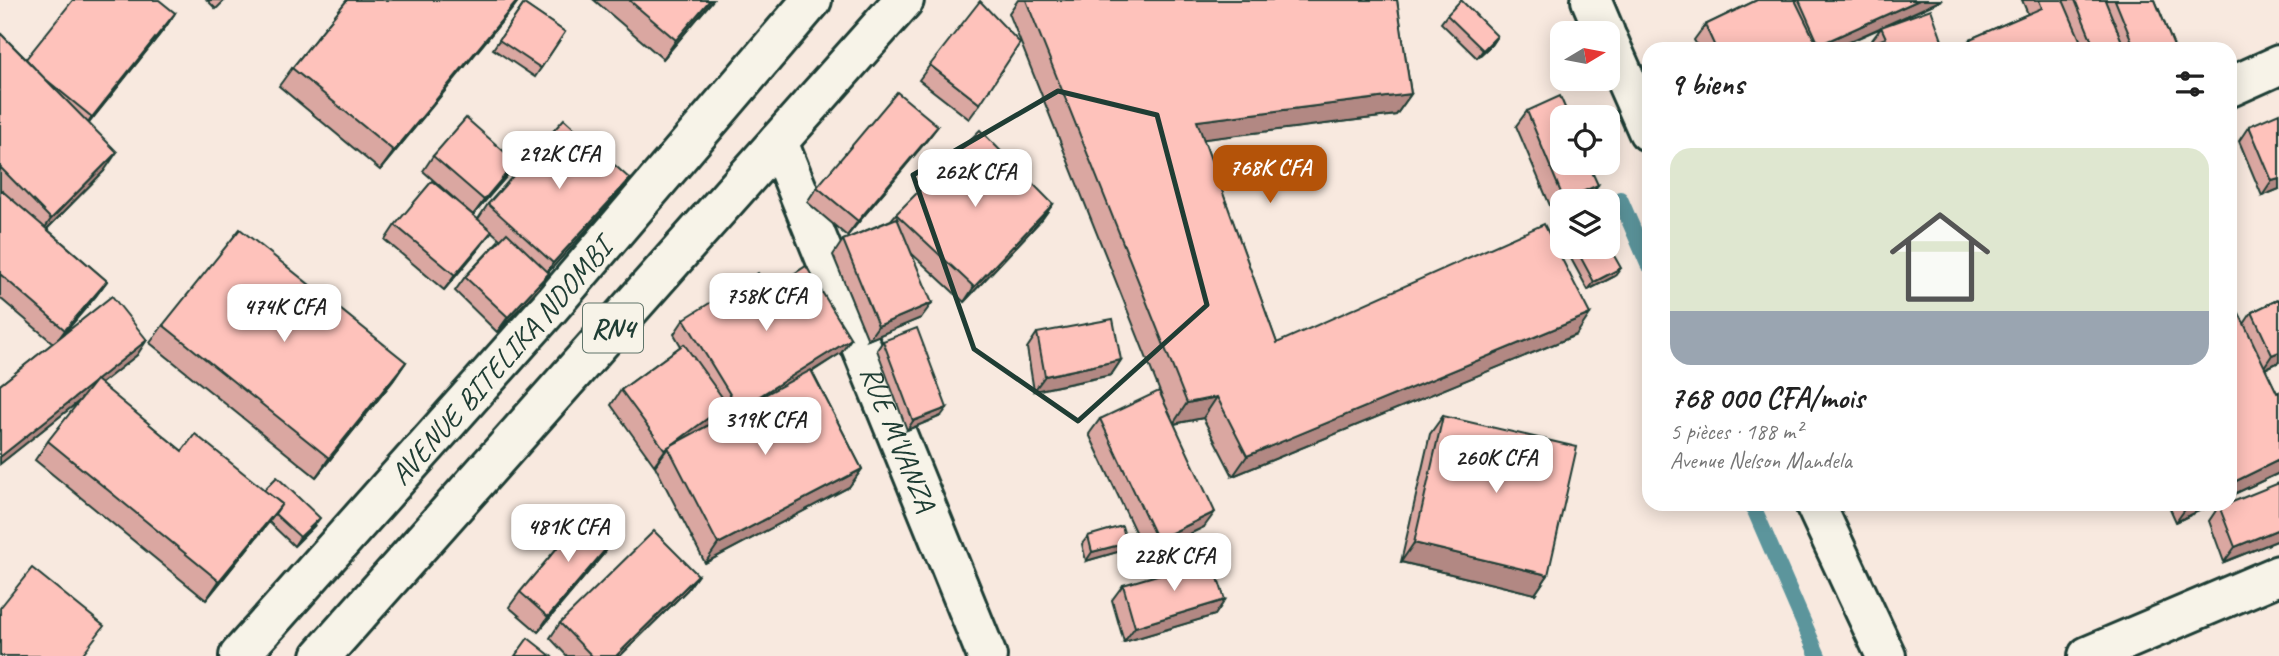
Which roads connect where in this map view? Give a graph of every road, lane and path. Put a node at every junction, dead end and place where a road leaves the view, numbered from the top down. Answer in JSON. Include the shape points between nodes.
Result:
{"nodes":[{"id":1,"x":812,"y":0,"type":"edge"},
{"id":2,"x":904,"y":0,"type":"edge"},
{"id":3,"x":1591,"y":0,"type":"edge"},
{"id":4,"x":1600,"y":21,"type":"edge"},
{"id":5,"x":2279,"y":65,"type":"edge"},
{"id":6,"x":1620,"y":67,"type":"edge"},
{"id":7,"x":2237,"y":84,"type":"edge"},
{"id":8,"x":1642,"y":117,"type":"edge"},
{"id":9,"x":778,"y":142,"type":"junction"},
{"id":10,"x":1818,"y":511,"type":"edge"},
{"id":11,"x":2279,"y":575,"type":"edge"},
{"id":12,"x":239,"y":656,"type":"edge"},
{"id":13,"x":321,"y":656,"type":"edge"},
{"id":14,"x":987,"y":656,"type":"edge"},
{"id":15,"x":1885,"y":656,"type":"edge"},
{"id":16,"x":2088,"y":656,"type":"edge"}],
"edges":[{"from":1,"to":12,"type":"main road","name":"AVENUE BITELIKA NDOMBI","number":"RN4","via":[[550,307]]},
{"from":2,"to":9,"type":"main road","name":"AVENUE BITELIKA NDOMBI","number":"RN4"},
{"from":3,"to":4,"type":"main road"},
{"from":5,"to":7,"type":"main road"},
{"from":6,"to":8,"type":"main road"},
{"from":9,"to":13,"type":"main road","name":"AVENUE BITELIKA NDOMBI","number":"RN4"},
{"from":9,"to":14,"type":"main road","name":"RUE M'VANZA"},
{"from":10,"to":15,"type":"main road"},
{"from":11,"to":16,"type":"main road"}]}
